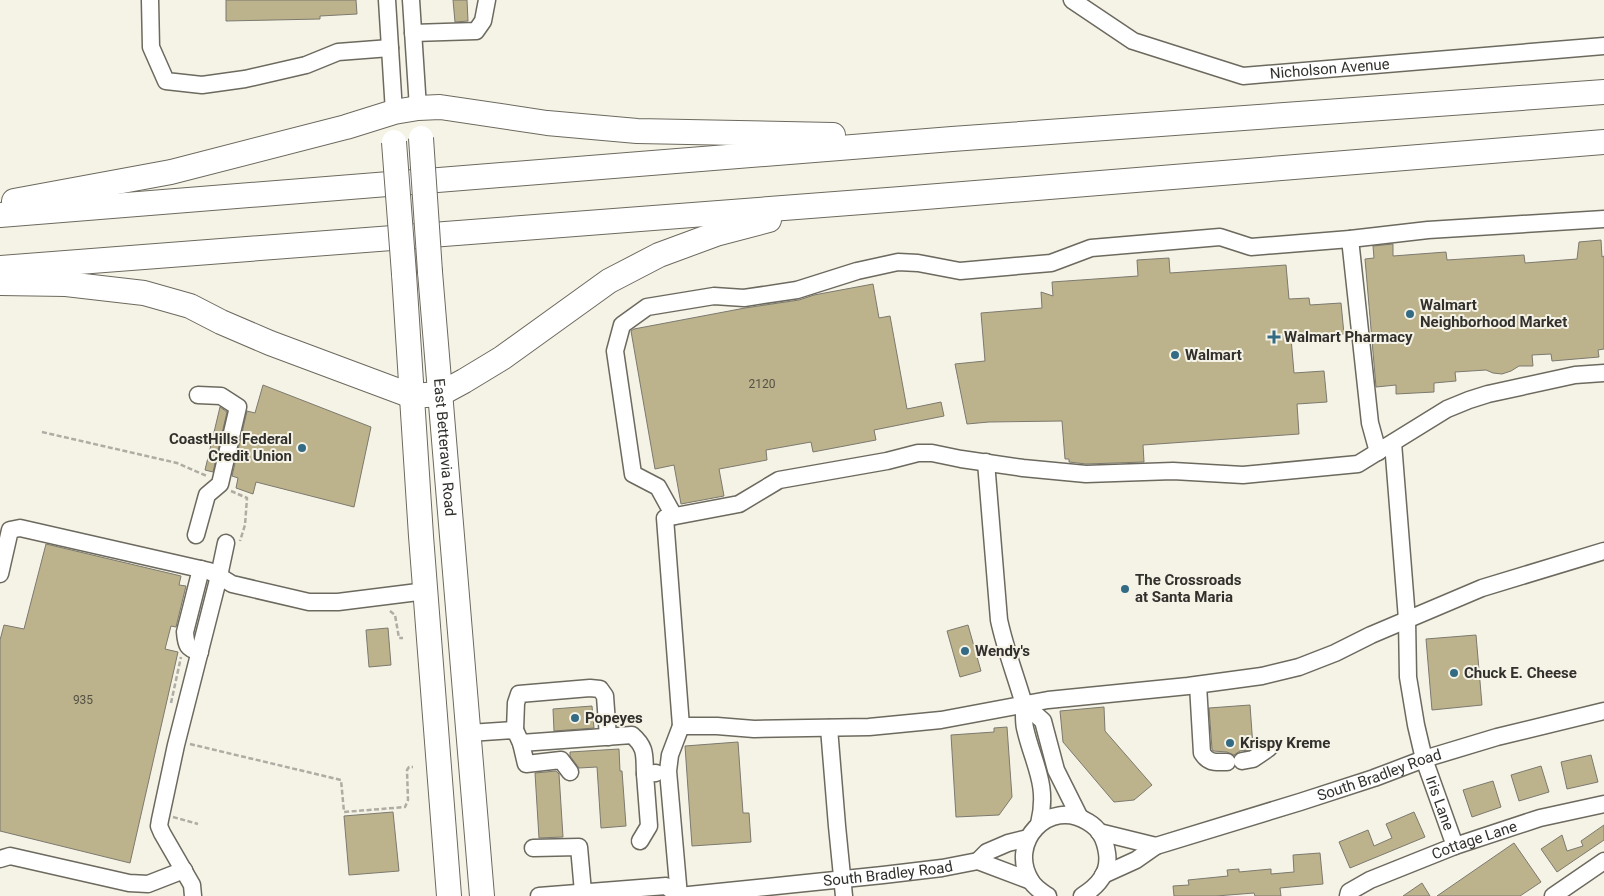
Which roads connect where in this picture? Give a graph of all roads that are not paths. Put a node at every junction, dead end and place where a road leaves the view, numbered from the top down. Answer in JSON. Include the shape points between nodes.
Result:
{"nodes":[{"id":1,"x":150,"y":0,"type":"edge"},
{"id":2,"x":387,"y":0,"type":"edge"},
{"id":3,"x":411,"y":0,"type":"edge"},
{"id":4,"x":487,"y":0,"type":"edge"},
{"id":5,"x":1072,"y":0,"type":"edge"},
{"id":6,"x":413,"y":33,"type":"junction"},
{"id":7,"x":1604,"y":46,"type":"edge"},
{"id":8,"x":390,"y":48,"type":"junction"},
{"id":9,"x":1604,"y":92,"type":"edge"},
{"id":10,"x":418,"y":108,"type":"junction"},
{"id":11,"x":394,"y":112,"type":"junction"},
{"id":12,"x":952,"y":139,"type":"junction"},
{"id":13,"x":1604,"y":142,"type":"edge"},
{"id":14,"x":901,"y":199,"type":"junction"},
{"id":15,"x":0,"y":204,"type":"edge"},
{"id":16,"x":0,"y":216,"type":"edge"},
{"id":17,"x":1604,"y":219,"type":"edge"},
{"id":18,"x":1350,"y":239,"type":"junction"},
{"id":19,"x":0,"y":268,"type":"edge"},
{"id":20,"x":0,"y":283,"type":"edge"},
{"id":21,"x":1604,"y":373,"type":"edge"},
{"id":22,"x":440,"y":394,"type":"junction"},
{"id":23,"x":198,"y":395,"type":"dead end"},
{"id":24,"x":412,"y":396,"type":"junction"},
{"id":25,"x":1393,"y":443,"type":"junction"},
{"id":26,"x":1378,"y":452,"type":"junction"},
{"id":27,"x":986,"y":462,"type":"junction"},
{"id":28,"x":674,"y":516,"type":"junction"},
{"id":29,"x":196,"y":535,"type":"dead end"},
{"id":30,"x":232,"y":544,"type":"road end"},
{"id":31,"x":1604,"y":551,"type":"edge"},
{"id":32,"x":201,"y":570,"type":"junction"},
{"id":33,"x":0,"y":574,"type":"edge"},
{"id":34,"x":220,"y":576,"type":"junction"},
{"id":35,"x":426,"y":592,"type":"junction"},
{"id":36,"x":1407,"y":619,"type":"junction"},
{"id":37,"x":200,"y":652,"type":"junction"},
{"id":38,"x":1198,"y":684,"type":"junction"},
{"id":39,"x":1024,"y":704,"type":"junction"},
{"id":40,"x":1604,"y":711,"type":"edge"},
{"id":41,"x":680,"y":726,"type":"junction"},
{"id":42,"x":829,"y":728,"type":"junction"},
{"id":43,"x":469,"y":733,"type":"junction"},
{"id":44,"x":518,"y":737,"type":"junction"},
{"id":45,"x":608,"y":737,"type":"junction"},
{"id":46,"x":1269,"y":748,"type":"dead end"},
{"id":47,"x":1424,"y":759,"type":"junction"},
{"id":48,"x":668,"y":771,"type":"junction"},
{"id":49,"x":570,"y":772,"type":"dead end"},
{"id":50,"x":645,"y":774,"type":"junction"},
{"id":51,"x":1604,"y":804,"type":"edge"},
{"id":52,"x":1079,"y":816,"type":"junction"},
{"id":53,"x":1039,"y":824,"type":"junction"},
{"id":54,"x":1100,"y":832,"type":"junction"},
{"id":55,"x":1028,"y":838,"type":"junction"},
{"id":56,"x":640,"y":841,"type":"dead end"},
{"id":57,"x":1156,"y":846,"type":"junction"},
{"id":58,"x":1455,"y":846,"type":"junction"},
{"id":59,"x":533,"y":848,"type":"dead end"},
{"id":60,"x":0,"y":859,"type":"edge"},
{"id":61,"x":978,"y":861,"type":"junction"},
{"id":62,"x":1604,"y":861,"type":"edge"},
{"id":63,"x":184,"y":870,"type":"junction"},
{"id":64,"x":1104,"y":875,"type":"junction"},
{"id":65,"x":1031,"y":881,"type":"junction"},
{"id":66,"x":844,"y":888,"type":"edge"},
{"id":67,"x":583,"y":892,"type":"junction"},
{"id":68,"x":1349,"y":894,"type":"edge"},
{"id":69,"x":1084,"y":895,"type":"edge"},
{"id":70,"x":193,"y":896,"type":"edge"},
{"id":71,"x":449,"y":896,"type":"edge"},
{"id":72,"x":482,"y":896,"type":"edge"},
{"id":73,"x":539,"y":896,"type":"edge"},
{"id":74,"x":678,"y":896,"type":"edge"},
{"id":75,"x":1048,"y":896,"type":"edge"},
{"id":76,"x":1553,"y":896,"type":"edge"}],
"edges":[{"from":1,"to":8,"type":"street","via":[[151,47],[166,81],[202,85],[306,65],[338,52]]},
{"from":2,"to":8,"type":"street","name":"East Betteravia Road"},
{"from":3,"to":6,"type":"street","name":"East Betteravia Road"},
{"from":4,"to":6,"type":"street","via":[[483,21],[476,31]]},
{"from":5,"to":7,"type":"street","name":"Nicholson Avenue","via":[[1133,41],[1243,76]]},
{"from":6,"to":10,"type":"street","name":"East Betteravia Road"},
{"from":8,"to":11,"type":"street","name":"East Betteravia Road"},
{"from":9,"to":12,"type":"highway"},
{"from":10,"to":11,"type":"highway"},
{"from":10,"to":12,"type":"highway","via":[[440,107],[547,123],[637,131]]},
{"from":10,"to":22,"type":"highway","name":"East Betteravia Road","bridge":true},
{"from":11,"to":15,"type":"highway","via":[[171,172]]},
{"from":11,"to":24,"type":"highway","name":"East Betteravia Road","bridge":true},
{"from":12,"to":16,"type":"highway"},
{"from":13,"to":14,"type":"highway"},
{"from":14,"to":19,"type":"highway"},
{"from":14,"to":22,"type":"highway","via":[[790,215],[716,234],[659,255],[609,281],[502,358]]},
{"from":17,"to":18,"type":"street","via":[[1428,230]]},
{"from":18,"to":26,"type":"street","via":[[1370,423]]},
{"from":18,"to":28,"type":"street","via":[[1251,247],[1220,237],[1091,248],[1051,263],[960,271],[898,262],[797,290],[744,298],[714,296],[647,307],[622,325],[615,351],[633,474],[658,487]]},
{"from":20,"to":24,"type":"highway","via":[[66,284],[144,294],[190,306],[270,343]]},
{"from":21,"to":25,"type":"street","via":[[1575,375],[1469,400]]},
{"from":22,"to":24,"type":"highway"},
{"from":22,"to":43,"type":"highway","name":"East Betteravia Road"},
{"from":23,"to":29,"type":"street","via":[[221,396],[238,407],[220,484],[207,495]]},
{"from":24,"to":35,"type":"highway","name":"East Betteravia Road"},
{"from":25,"to":26,"type":"street"},
{"from":25,"to":36,"type":"street","name":"Iris Lane"},
{"from":26,"to":27,"type":"street","via":[[1358,464],[1243,475],[1173,470],[1086,474]]},
{"from":27,"to":28,"type":"street","via":[[918,453],[779,480],[739,504]]},
{"from":27,"to":39,"type":"street","via":[[999,620]]},
{"from":28,"to":41,"type":"street","via":[[665,518]]},
{"from":30,"to":34,"type":"street"},
{"from":31,"to":36,"type":"street","via":[[1482,588]]},
{"from":32,"to":33,"type":"street","via":[[20,528],[10,530]]},
{"from":32,"to":34,"type":"street"},
{"from":32,"to":37,"type":"street","via":[[186,632],[188,646]]},
{"from":34,"to":35,"type":"street","via":[[232,584],[309,602]]},
{"from":34,"to":37,"type":"street"},
{"from":35,"to":71,"type":"highway","name":"East Betteravia Road"},
{"from":36,"to":38,"type":"street","via":[[1299,667],[1262,676]]},
{"from":36,"to":47,"type":"street","name":"Iris Lane","via":[[1408,677]]},
{"from":37,"to":63,"type":"street","via":[[176,745],[160,826]]},
{"from":38,"to":39,"type":"street"},
{"from":38,"to":46,"type":"street","via":[[1202,753],[1206,760],[1253,760]]},
{"from":39,"to":42,"type":"street","via":[[941,720]]},
{"from":39,"to":52,"type":"street","via":[[1043,721],[1056,770]]},
{"from":39,"to":53,"type":"street","via":[[1024,727],[1043,792]]},
{"from":40,"to":47,"type":"street","name":"South Bradley Road"},
{"from":41,"to":42,"type":"street"},
{"from":41,"to":48,"type":"street"},
{"from":42,"to":66,"type":"street"},
{"from":43,"to":44,"type":"street"},
{"from":43,"to":72,"type":"highway","name":"East Betteravia Road"},
{"from":44,"to":45,"type":"street"},
{"from":44,"to":45,"type":"street","via":[[516,702],[519,694],[590,688],[600,689],[605,696]]},
{"from":44,"to":49,"type":"street","via":[[526,764],[560,760]]},
{"from":45,"to":50,"type":"street","via":[[632,734],[641,742]]},
{"from":47,"to":57,"type":"street","name":"South Bradley Road","via":[[1374,778]]},
{"from":47,"to":58,"type":"street","name":"Iris Lane"},
{"from":48,"to":50,"type":"street"},
{"from":48,"to":74,"type":"street"},
{"from":50,"to":56,"type":"street","via":[[649,826]]},
{"from":51,"to":58,"type":"street","name":"Cottage Lane","via":[[1540,818]]},
{"from":52,"to":53,"type":"street","via":[[1055,816]]},
{"from":52,"to":54,"type":"street"},
{"from":53,"to":55,"type":"street"},
{"from":54,"to":57,"type":"street"},
{"from":54,"to":64,"type":"street","via":[[1106,842],[1108,860]]},
{"from":55,"to":61,"type":"street","name":"South Bradley Road","via":[[987,852]]},
{"from":55,"to":65,"type":"street","via":[[1023,852],[1025,870]]},
{"from":57,"to":64,"type":"street","name":"South Bradley Road"},
{"from":58,"to":68,"type":"street","name":"Cottage Lane","via":[[1370,880]]},
{"from":59,"to":67,"type":"street","via":[[579,847]]},
{"from":60,"to":63,"type":"street","via":[[10,856],[129,883],[148,884]]},
{"from":61,"to":65,"type":"street"},
{"from":61,"to":66,"type":"street","name":"South Bradley Road"},
{"from":62,"to":76,"type":"street"},
{"from":63,"to":70,"type":"street","via":[[192,885]]},
{"from":64,"to":69,"type":"street","via":[[1094,889]]},
{"from":65,"to":75,"type":"street"},
{"from":66,"to":74,"type":"street","name":"South Bradley Road"},
{"from":67,"to":73,"type":"street","name":"South Bradley Road"},
{"from":67,"to":74,"type":"street","name":"South Bradley Road","via":[[666,886]]}]}
